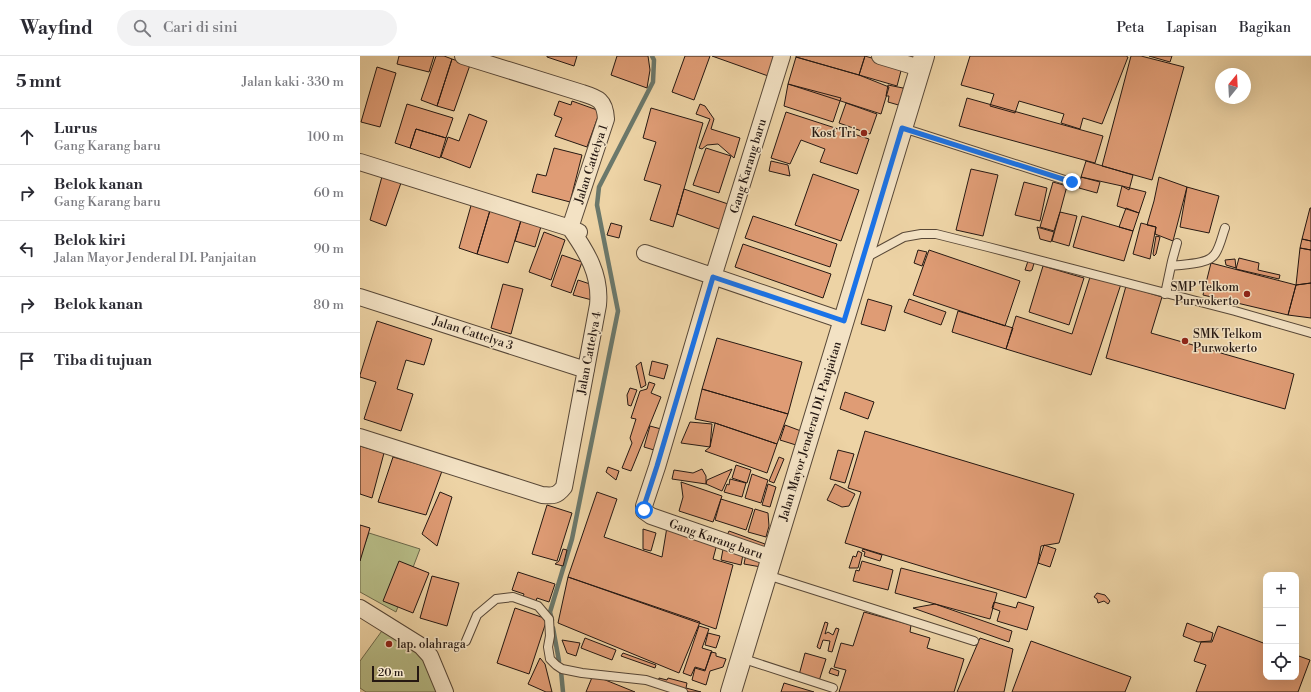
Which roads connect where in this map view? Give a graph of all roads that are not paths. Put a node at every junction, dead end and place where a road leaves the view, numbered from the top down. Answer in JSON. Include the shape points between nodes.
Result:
{"nodes":[{"id":1,"x":463,"y":56,"type":"edge"},
{"id":2,"x":782,"y":56,"type":"edge"},
{"id":3,"x":880,"y":56,"type":"edge"},
{"id":4,"x":922,"y":62,"type":"edge"},
{"id":5,"x":902,"y":128,"type":"junction"},
{"id":6,"x":360,"y":162,"type":"edge"},
{"id":7,"x":1072,"y":182,"type":"dead end"},
{"id":8,"x":1225,"y":228,"type":"dead end"},
{"id":9,"x":575,"y":230,"type":"junction"},
{"id":10,"x":1177,"y":243,"type":"dead end"},
{"id":11,"x":645,"y":253,"type":"dead end"},
{"id":12,"x":862,"y":259,"type":"junction"},
{"id":13,"x":1171,"y":266,"type":"junction"},
{"id":14,"x":713,"y":277,"type":"junction"},
{"id":15,"x":1165,"y":294,"type":"junction"},
{"id":16,"x":360,"y":297,"type":"edge"},
{"id":17,"x":844,"y":321,"type":"junction"},
{"id":18,"x":1311,"y":333,"type":"edge"},
{"id":19,"x":586,"y":370,"type":"junction"},
{"id":20,"x":360,"y":437,"type":"edge"},
{"id":21,"x":769,"y":566,"type":"junction"},
{"id":22,"x":360,"y":608,"type":"edge"},
{"id":23,"x":466,"y":641,"type":"dead end"},
{"id":24,"x":974,"y":641,"type":"dead end"},
{"id":25,"x":741,"y":658,"type":"junction"},
{"id":26,"x":833,"y":688,"type":"dead end"},
{"id":27,"x":445,"y":692,"type":"edge"},
{"id":28,"x":683,"y":692,"type":"edge"},
{"id":29,"x":731,"y":692,"type":"edge"}],
"edges":[{"from":1,"to":9,"type":"street","name":"Jalan Cattelya 1","via":[[594,97],[602,103],[606,110],[606,119]]},
{"from":2,"to":14,"type":"street","name":"Gang Karang baru"},
{"from":3,"to":4,"type":"street"},
{"from":4,"to":5,"type":"street","name":"Jalan Mayor Jenderal DI. Panjaitan"},
{"from":5,"to":7,"type":"lane"},
{"from":5,"to":12,"type":"street","name":"Jalan Mayor Jenderal DI. Panjaitan"},
{"from":6,"to":9,"type":"street"},
{"from":8,"to":13,"type":"lane","via":[[1216,254],[1212,258],[1204,262]]},
{"from":9,"to":19,"type":"street","name":"Jalan Cattelya 4","via":[[593,266],[600,293]]},
{"from":10,"to":13,"type":"lane"},
{"from":11,"to":14,"type":"street"},
{"from":12,"to":15,"type":"lane","via":[[904,237],[936,234]]},
{"from":12,"to":17,"type":"street","name":"Jalan Mayor Jenderal DI. Panjaitan"},
{"from":13,"to":15,"type":"lane"},
{"from":14,"to":17,"type":"street"},
{"from":14,"to":21,"type":"street","name":"Gang Karang baru","via":[[644,510],[651,516]]},
{"from":15,"to":18,"type":"lane"},
{"from":16,"to":19,"type":"street","name":"Jalan Cattelya 3"},
{"from":17,"to":21,"type":"street","name":"Jalan Mayor Jenderal DI. Panjaitan"},
{"from":19,"to":20,"type":"street","name":"Jalan Cattelya 4","via":[[564,487],[559,494],[542,495]]},
{"from":21,"to":24,"type":"lane"},
{"from":21,"to":25,"type":"street","name":"Jalan Mayor Jenderal DI. Panjaitan"},
{"from":22,"to":27,"type":"street","via":[[421,646],[430,656]]},
{"from":23,"to":28,"type":"lane","via":[[477,614],[496,599],[513,598],[538,606],[549,619],[550,659],[562,669],[646,680]]},
{"from":25,"to":26,"type":"lane"},
{"from":25,"to":29,"type":"street","name":"Jalan Mayor Jenderal DI. Panjaitan"}]}
